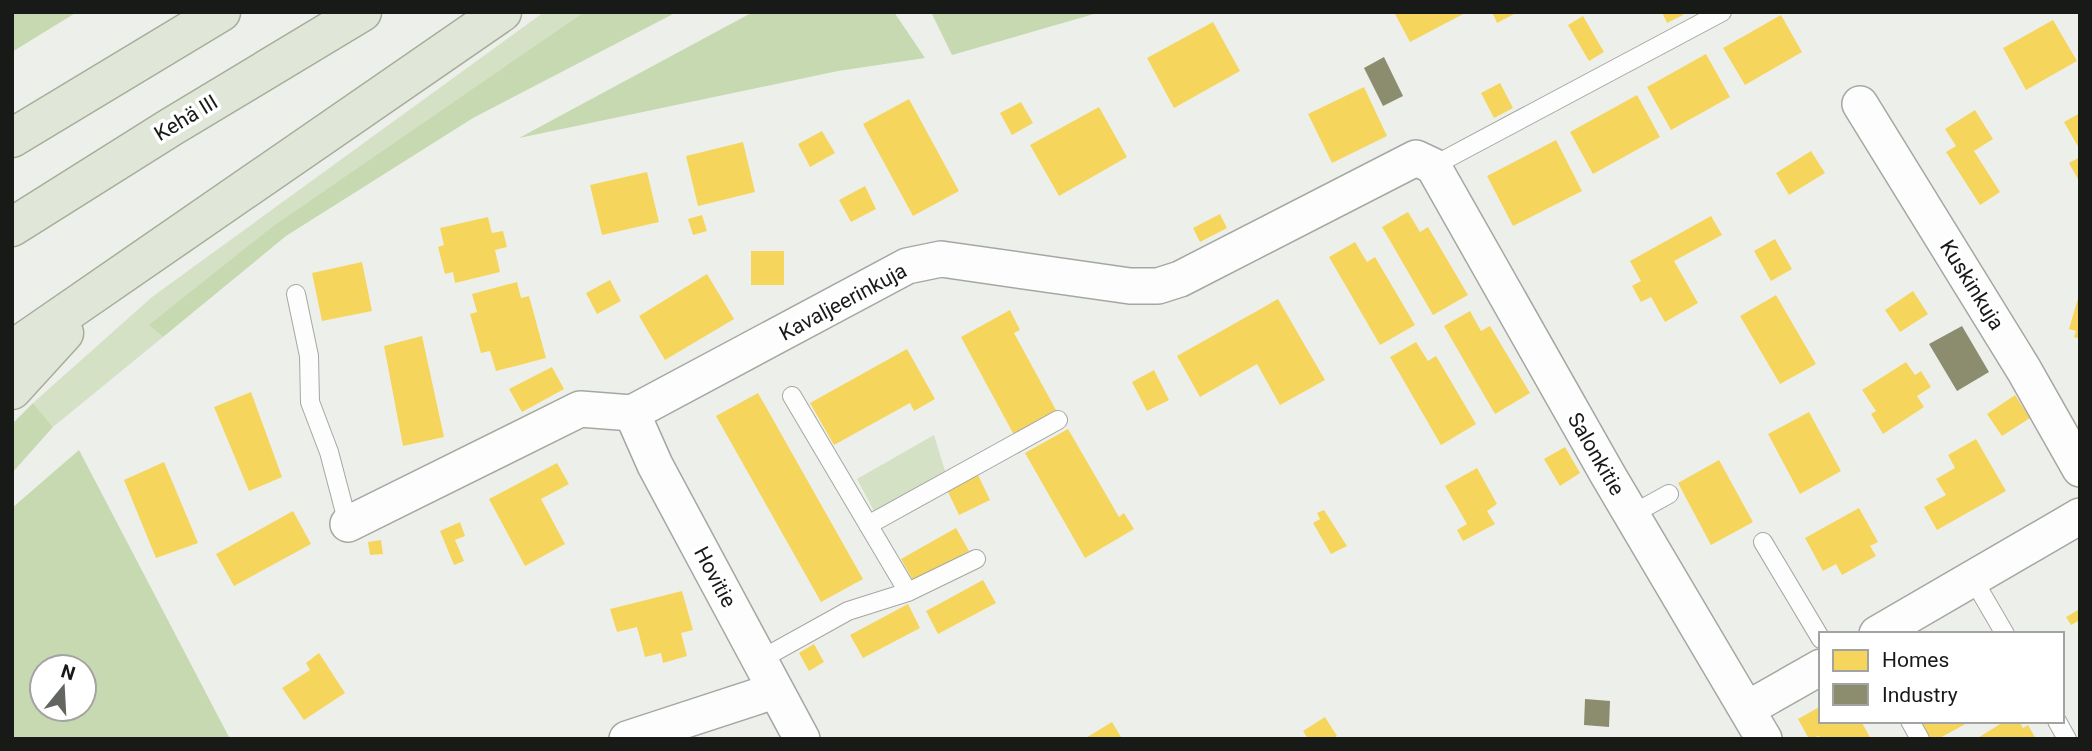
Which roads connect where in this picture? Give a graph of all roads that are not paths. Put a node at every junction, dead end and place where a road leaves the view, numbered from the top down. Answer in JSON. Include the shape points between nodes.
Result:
{"nodes":[{"id":1,"x":221,"y":12,"type":"edge"},
{"id":2,"x":362,"y":12,"type":"edge"},
{"id":3,"x":502,"y":12,"type":"edge"},
{"id":4,"x":1722,"y":12,"type":"edge"},
{"id":5,"x":1860,"y":104,"type":"dead end"},
{"id":6,"x":12,"y":138,"type":"edge"},
{"id":7,"x":1433,"y":166,"type":"junction"},
{"id":8,"x":12,"y":227,"type":"edge"},
{"id":9,"x":105,"y":287,"type":"junction"},
{"id":10,"x":296,"y":294,"type":"dead end"},
{"id":11,"x":12,"y":351,"type":"edge"},
{"id":12,"x":12,"y":390,"type":"edge"},
{"id":13,"x":792,"y":396,"type":"dead end"},
{"id":14,"x":632,"y":413,"type":"junction"},
{"id":15,"x":1058,"y":420,"type":"dead end"},
{"id":16,"x":2080,"y":469,"type":"edge"},
{"id":17,"x":1669,"y":494,"type":"dead end"},
{"id":18,"x":1631,"y":515,"type":"junction"},
{"id":19,"x":2080,"y":516,"type":"edge"},
{"id":20,"x":348,"y":524,"type":"joint"},
{"id":21,"x":868,"y":524,"type":"junction"},
{"id":22,"x":1763,"y":542,"type":"dead end"},
{"id":23,"x":976,"y":559,"type":"dead end"},
{"id":24,"x":1972,"y":579,"type":"junction"},
{"id":25,"x":908,"y":592,"type":"junction"},
{"id":26,"x":1880,"y":632,"type":"edge"},
{"id":27,"x":2004,"y":632,"type":"edge"},
{"id":28,"x":1819,"y":636,"type":"edge"},
{"id":29,"x":758,"y":661,"type":"junction"},
{"id":30,"x":1819,"y":669,"type":"edge"},
{"id":31,"x":774,"y":691,"type":"junction"},
{"id":32,"x":1911,"y":723,"type":"edge"},
{"id":33,"x":2058,"y":723,"type":"edge"},
{"id":34,"x":1755,"y":724,"type":"edge"},
{"id":35,"x":626,"y":739,"type":"edge"},
{"id":36,"x":802,"y":739,"type":"edge"},
{"id":37,"x":1920,"y":739,"type":"edge"},
{"id":38,"x":2067,"y":739,"type":"edge"}],
"edges":[{"from":1,"to":6,"type":"highway"},
{"from":2,"to":8,"type":"highway","name":"Kehä III"},
{"from":3,"to":9,"type":"highway"},
{"from":4,"to":7,"type":"lane"},
{"from":5,"to":16,"type":"street","name":"Kuskinkuja"},
{"from":7,"to":14,"type":"street","name":"Kavaljeerinkuja","via":[[1416,158],[1180,279],[1158,286],[941,259],[907,266]]},
{"from":7,"to":18,"type":"street","name":"Salonkitie"},
{"from":9,"to":11,"type":"highway"},
{"from":9,"to":12,"type":"highway"},
{"from":10,"to":20,"type":"lane","via":[[309,356],[310,402]]},
{"from":13,"to":21,"type":"lane"},
{"from":14,"to":20,"type":"street","via":[[580,409]]},
{"from":14,"to":29,"type":"street","name":"Hovitie"},
{"from":15,"to":21,"type":"lane"},
{"from":17,"to":18,"type":"lane"},
{"from":18,"to":34,"type":"street","name":"Salonkitie"},
{"from":19,"to":24,"type":"street"},
{"from":21,"to":25,"type":"lane"},
{"from":22,"to":28,"type":"lane"},
{"from":23,"to":25,"type":"lane"},
{"from":24,"to":26,"type":"street"},
{"from":24,"to":27,"type":"lane"},
{"from":25,"to":29,"type":"lane","via":[[848,611]]},
{"from":29,"to":31,"type":"street","name":"Hovitie"},
{"from":30,"to":34,"type":"street"},
{"from":31,"to":35,"type":"street"},
{"from":31,"to":36,"type":"street","name":"Hovitie"},
{"from":32,"to":37,"type":"lane"},
{"from":33,"to":38,"type":"lane"}]}
